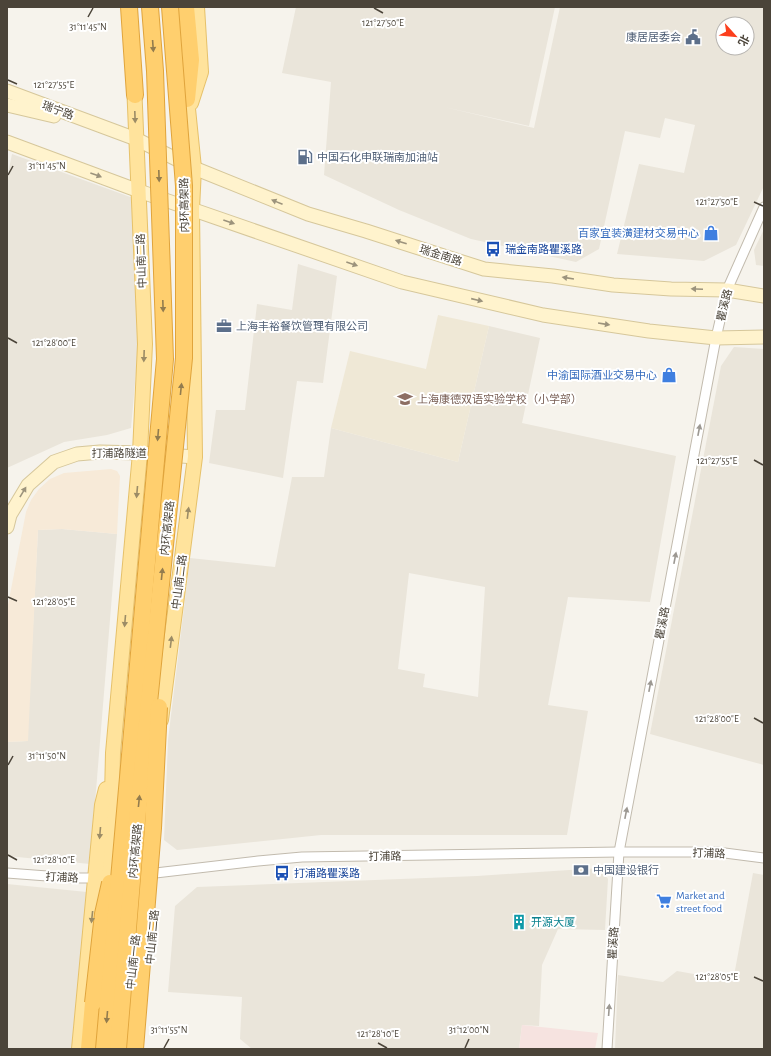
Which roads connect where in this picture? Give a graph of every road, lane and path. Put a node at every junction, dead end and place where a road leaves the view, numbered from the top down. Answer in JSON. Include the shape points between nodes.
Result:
{"nodes":[{"id":1,"x":122,"y":7,"type":"edge"},
{"id":2,"x":130,"y":7,"type":"edge"},
{"id":3,"x":150,"y":7,"type":"edge"},
{"id":4,"x":170,"y":7,"type":"edge"},
{"id":5,"x":177,"y":7,"type":"edge"},
{"id":6,"x":186,"y":7,"type":"edge"},
{"id":7,"x":197,"y":7,"type":"edge"},
{"id":8,"x":7,"y":91,"type":"edge"},
{"id":9,"x":135,"y":95,"type":"junction"},
{"id":10,"x":7,"y":105,"type":"edge"},
{"id":11,"x":187,"y":105,"type":"junction"},
{"id":12,"x":109,"y":129,"type":"junction"},
{"id":13,"x":136,"y":139,"type":"junction"},
{"id":14,"x":7,"y":142,"type":"edge"},
{"id":15,"x":194,"y":168,"type":"junction"},
{"id":16,"x":139,"y":191,"type":"junction"},
{"id":17,"x":764,"y":206,"type":"edge"},
{"id":18,"x":192,"y":209,"type":"junction"},
{"id":19,"x":727,"y":290,"type":"junction"},
{"id":20,"x":764,"y":296,"type":"edge"},
{"id":21,"x":764,"y":337,"type":"edge"},
{"id":22,"x":716,"y":338,"type":"junction"},
{"id":23,"x":140,"y":453,"type":"junction"},
{"id":24,"x":195,"y":457,"type":"junction"},
{"id":25,"x":7,"y":527,"type":"edge"},
{"id":26,"x":158,"y":613,"type":"junction"},
{"id":27,"x":124,"y":825,"type":"junction"},
{"id":28,"x":619,"y":852,"type":"junction"},
{"id":29,"x":764,"y":858,"type":"edge"},
{"id":30,"x":7,"y":873,"type":"edge"},
{"id":31,"x":141,"y":875,"type":"junction"},
{"id":32,"x":102,"y":878,"type":"junction"},
{"id":33,"x":79,"y":1049,"type":"edge"},
{"id":34,"x":89,"y":1049,"type":"edge"},
{"id":35,"x":92,"y":1049,"type":"edge"},
{"id":36,"x":104,"y":1049,"type":"edge"},
{"id":37,"x":118,"y":1049,"type":"edge"},
{"id":38,"x":124,"y":1049,"type":"edge"},
{"id":39,"x":135,"y":1049,"type":"edge"},
{"id":40,"x":143,"y":1049,"type":"edge"},
{"id":41,"x":607,"y":1049,"type":"edge"}],
"edges":[{"from":1,"to":9,"type":"main road","name":"中山南二路"},
{"from":2,"to":9,"type":"highway"},
{"from":3,"to":27,"type":"highway","name":"内环高架路","one_way":true,"bridge":true,"via":[[155,71],[165,359]]},
{"from":26,"to":4,"type":"highway","name":"内环高架路","one_way":true,"bridge":true,"via":[[184,358],[184,186]]},
{"from":5,"to":11,"type":"main road","name":"中山南二路"},
{"from":6,"to":11,"type":"highway","via":[[191,60]]},
{"from":7,"to":11,"type":"main road","name":"中山南二路","via":[[201,72]]},
{"from":8,"to":12,"type":"main road","name":"瑞宁路"},
{"from":9,"to":13,"type":"main road","name":"中山南二路","one_way":true},
{"from":10,"to":12,"type":"main road"},
{"from":11,"to":15,"type":"main road","name":"中山南二路"},
{"from":12,"to":13,"type":"main road","name":"瑞金南路"},
{"from":13,"to":15,"type":"main road","name":"瑞金南路"},
{"from":13,"to":16,"type":"main road","name":"中山南二路"},
{"from":14,"to":16,"type":"main road","one_way":true},
{"from":15,"to":18,"type":"main road","name":"中山南二路"},
{"from":19,"to":15,"type":"main road","name":"瑞金南路","one_way":true,"via":[[613,285],[484,269],[308,214]]},
{"from":16,"to":18,"type":"main road"},
{"from":16,"to":23,"type":"main road","name":"中山南二路","one_way":true,"via":[[144,344]]},
{"from":17,"to":19,"type":"street","name":"瞿溪路"},
{"from":18,"to":22,"type":"main road","one_way":true,"via":[[402,282],[543,315],[648,331]]},
{"from":18,"to":24,"type":"main road","name":"中山南二路"},
{"from":19,"to":20,"type":"main road","name":"瑞金南路"},
{"from":19,"to":22,"type":"street","name":"瞿溪路"},
{"from":21,"to":22,"type":"main road"},
{"from":28,"to":22,"type":"street","name":"瞿溪路","one_way":true},
{"from":23,"to":24,"type":"main road","name":"打浦路隧道"},
{"from":25,"to":23,"type":"main road","name":"打浦路隧道","one_way":true,"via":[[10,515],[28,485],[54,462],[77,454]]},
{"from":23,"to":32,"type":"main road","name":"中山南二路","one_way":true,"via":[[113,753],[102,805]]},
{"from":31,"to":24,"type":"main road","name":"中山南二路","one_way":true},
{"from":37,"to":26,"type":"highway","name":"内环高架路","one_way":true,"bridge":true},
{"from":26,"to":39,"type":"highway","bridge":true,"via":[[159,689],[152,843]]},
{"from":27,"to":34,"type":"highway","bridge":true,"via":[[103,914]]},
{"from":27,"to":36,"type":"highway","name":"内环高架路","one_way":true,"bridge":true},
{"from":28,"to":29,"type":"street","name":"打浦路","via":[[717,852]]},
{"from":28,"to":31,"type":"street","name":"打浦路","via":[[302,857]]},
{"from":41,"to":28,"type":"street","name":"瞿溪路","one_way":true},
{"from":30,"to":32,"type":"street","name":"打浦路"},
{"from":31,"to":32,"type":"street","name":"打浦路"},
{"from":31,"to":38,"type":"main road","name":"中山南一路"},
{"from":31,"to":40,"type":"main road","name":"中山南二路","via":[[155,901]]},
{"from":32,"to":33,"type":"main road","name":"中山南二路","one_way":true},
{"from":32,"to":35,"type":"main road","name":"中山南二路","via":[[106,914]]}]}
